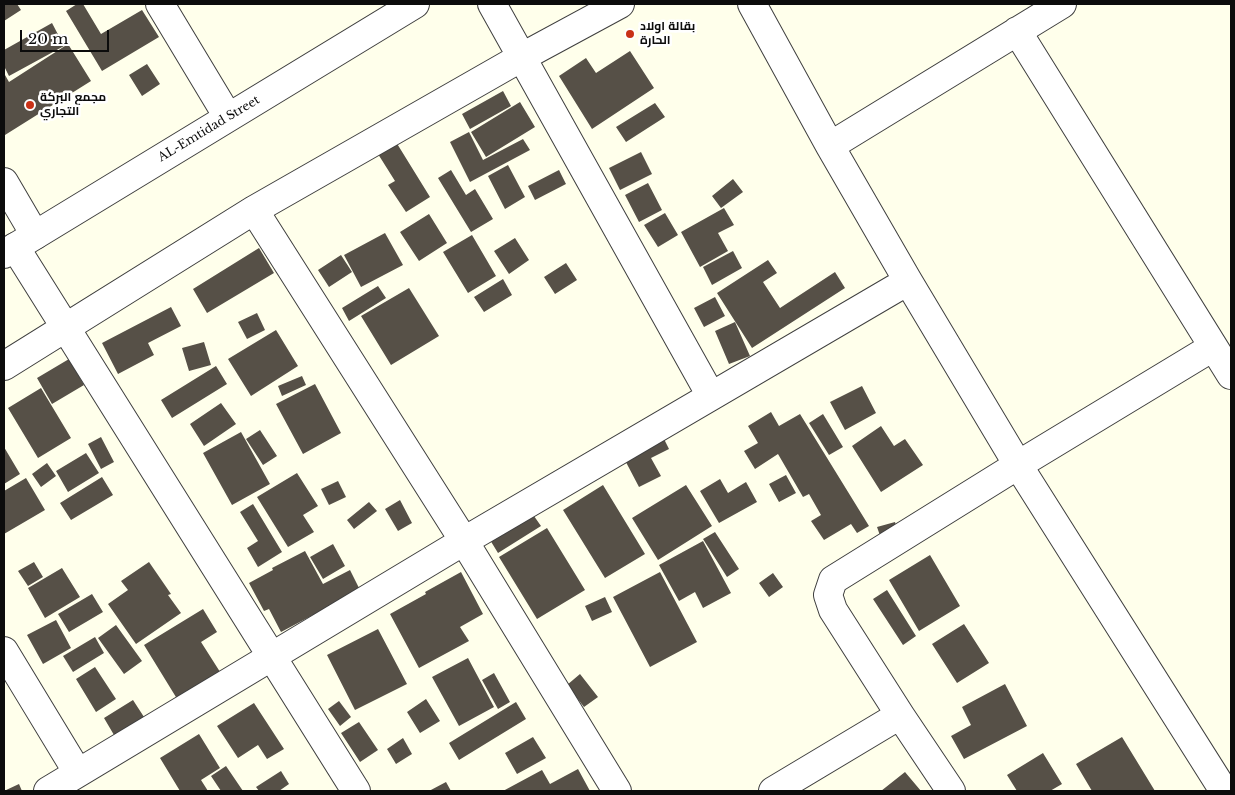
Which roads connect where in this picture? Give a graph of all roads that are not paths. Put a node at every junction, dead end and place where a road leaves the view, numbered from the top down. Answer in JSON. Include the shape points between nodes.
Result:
{"nodes":[{"id":1,"x":160,"y":4,"type":"edge"},
{"id":2,"x":415,"y":4,"type":"edge"},
{"id":3,"x":492,"y":4,"type":"edge"},
{"id":4,"x":620,"y":4,"type":"edge"},
{"id":5,"x":752,"y":4,"type":"edge"},
{"id":6,"x":1062,"y":4,"type":"edge"},
{"id":7,"x":1017,"y":31,"type":"junction"},
{"id":8,"x":522,"y":57,"type":"junction"},
{"id":9,"x":228,"y":117,"type":"junction"},
{"id":10,"x":830,"y":146,"type":"junction"},
{"id":11,"x":4,"y":182,"type":"edge"},
{"id":12,"x":254,"y":210,"type":"junction"},
{"id":13,"x":18,"y":245,"type":"edge"},
{"id":14,"x":908,"y":281,"type":"junction"},
{"id":15,"x":65,"y":329,"type":"junction"},
{"id":16,"x":1214,"y":347,"type":"junction"},
{"id":17,"x":4,"y":366,"type":"edge"},
{"id":18,"x":1231,"y":375,"type":"edge"},
{"id":19,"x":711,"y":396,"type":"junction"},
{"id":20,"x":1018,"y":465,"type":"junction"},
{"id":21,"x":464,"y":541,"type":"junction"},
{"id":22,"x":5,"y":654,"type":"edge"},
{"id":23,"x":271,"y":656,"type":"junction"},
{"id":24,"x":900,"y":715,"type":"junction"},
{"id":25,"x":78,"y":773,"type":"junction"},
{"id":26,"x":48,"y":791,"type":"edge"},
{"id":27,"x":356,"y":791,"type":"edge"},
{"id":28,"x":617,"y":791,"type":"edge"},
{"id":29,"x":773,"y":791,"type":"edge"},
{"id":30,"x":951,"y":791,"type":"edge"},
{"id":31,"x":1224,"y":791,"type":"edge"}],
"edges":[{"from":1,"to":9,"type":"street"},
{"from":2,"to":9,"type":"street","name":"AL-Emtidad Street"},
{"from":3,"to":8,"type":"street"},
{"from":4,"to":8,"type":"street"},
{"from":5,"to":10,"type":"street"},
{"from":6,"to":7,"type":"street"},
{"from":7,"to":10,"type":"street"},
{"from":7,"to":16,"type":"street"},
{"from":8,"to":12,"type":"street"},
{"from":8,"to":19,"type":"street"},
{"from":9,"to":13,"type":"street","name":"AL-Emtidad Street"},
{"from":10,"to":14,"type":"street"},
{"from":11,"to":13,"type":"street"},
{"from":12,"to":15,"type":"street"},
{"from":12,"to":21,"type":"street"},
{"from":13,"to":15,"type":"street"},
{"from":14,"to":19,"type":"street"},
{"from":14,"to":20,"type":"street"},
{"from":15,"to":17,"type":"street"},
{"from":15,"to":23,"type":"street"},
{"from":16,"to":18,"type":"street"},
{"from":16,"to":20,"type":"street"},
{"from":19,"to":21,"type":"street"},
{"from":20,"to":24,"type":"street","via":[[833,580],[828,595],[833,610]]},
{"from":20,"to":31,"type":"street"},
{"from":21,"to":23,"type":"street"},
{"from":21,"to":28,"type":"street"},
{"from":22,"to":25,"type":"street"},
{"from":23,"to":25,"type":"street"},
{"from":23,"to":27,"type":"street"},
{"from":24,"to":29,"type":"street"},
{"from":24,"to":30,"type":"street"},
{"from":25,"to":26,"type":"street"}]}
